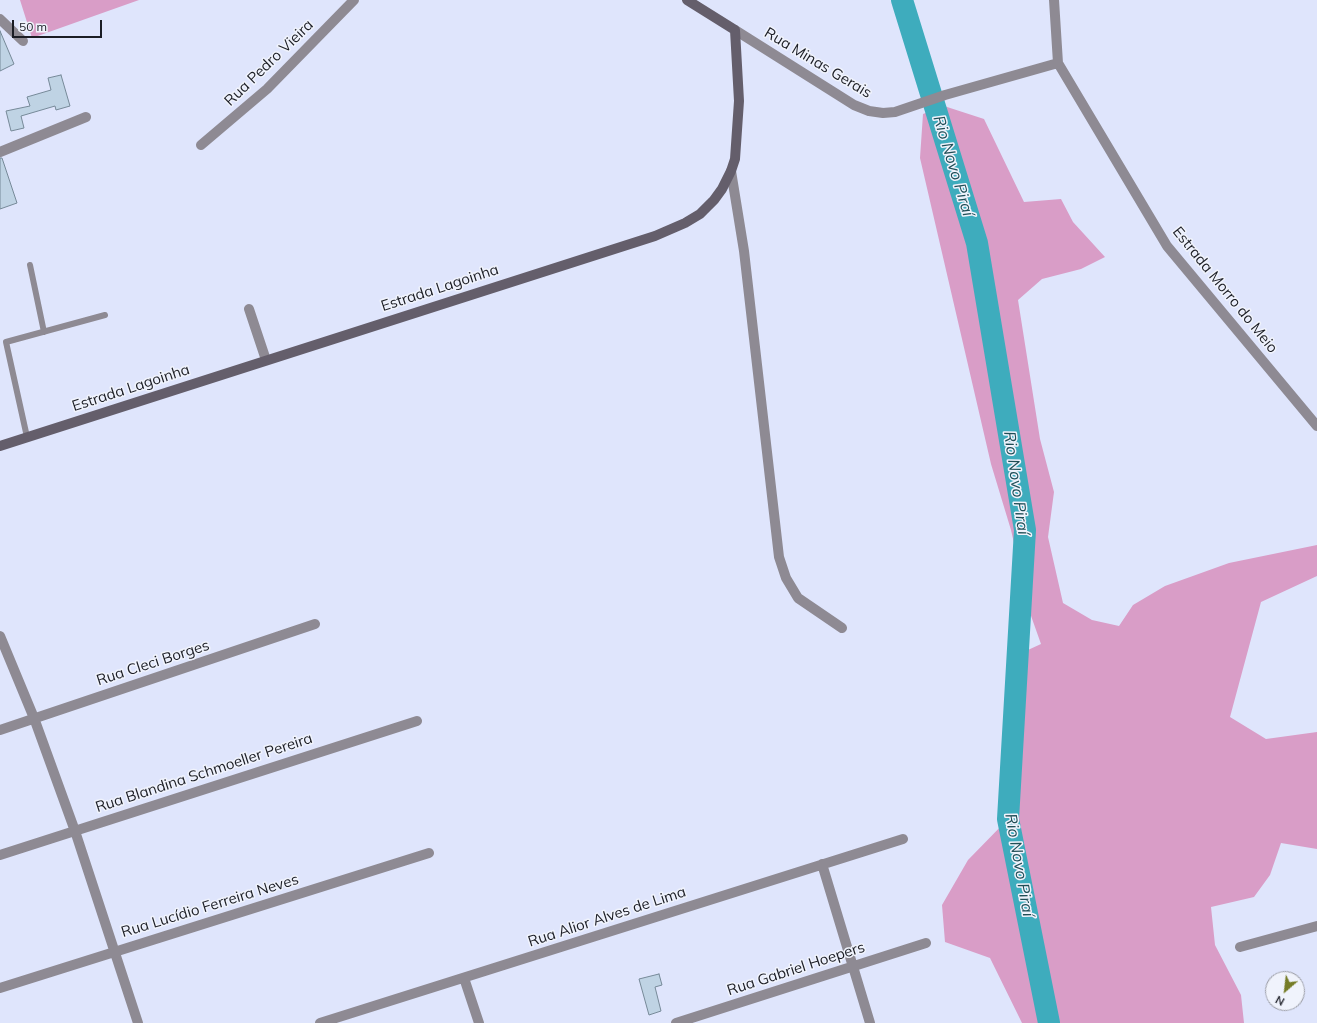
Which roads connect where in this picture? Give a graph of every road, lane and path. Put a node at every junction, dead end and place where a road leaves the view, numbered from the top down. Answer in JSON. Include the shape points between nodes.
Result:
{"nodes":[{"id":1,"x":354,"y":0,"type":"edge"},
{"id":2,"x":687,"y":0,"type":"edge"},
{"id":3,"x":1054,"y":0,"type":"edge"},
{"id":4,"x":0,"y":19,"type":"edge"},
{"id":5,"x":735,"y":30,"type":"junction"},
{"id":6,"x":23,"y":41,"type":"dead end"},
{"id":7,"x":1058,"y":63,"type":"junction"},
{"id":8,"x":86,"y":117,"type":"dead end"},
{"id":9,"x":201,"y":145,"type":"dead end"},
{"id":10,"x":0,"y":152,"type":"edge"},
{"id":11,"x":731,"y":171,"type":"junction"},
{"id":12,"x":30,"y":265,"type":"dead end"},
{"id":13,"x":249,"y":310,"type":"dead end"},
{"id":14,"x":105,"y":315,"type":"dead end"},
{"id":15,"x":44,"y":332,"type":"junction"},
{"id":16,"x":266,"y":360,"type":"junction"},
{"id":17,"x":1317,"y":426,"type":"edge"},
{"id":18,"x":27,"y":437,"type":"junction"},
{"id":19,"x":0,"y":446,"type":"edge"},
{"id":20,"x":315,"y":624,"type":"dead end"},
{"id":21,"x":842,"y":628,"type":"dead end"},
{"id":22,"x":0,"y":636,"type":"edge"},
{"id":23,"x":34,"y":718,"type":"junction"},
{"id":24,"x":416,"y":721,"type":"dead end"},
{"id":25,"x":0,"y":730,"type":"edge"},
{"id":26,"x":75,"y":830,"type":"junction"},
{"id":27,"x":903,"y":839,"type":"dead end"},
{"id":28,"x":429,"y":853,"type":"dead end"},
{"id":29,"x":0,"y":854,"type":"edge"},
{"id":30,"x":822,"y":864,"type":"junction"},
{"id":31,"x":1317,"y":926,"type":"edge"},
{"id":32,"x":926,"y":943,"type":"dead end"},
{"id":33,"x":1240,"y":947,"type":"dead end"},
{"id":34,"x":115,"y":952,"type":"junction"},
{"id":35,"x":853,"y":966,"type":"junction"},
{"id":36,"x":464,"y":978,"type":"junction"},
{"id":37,"x":0,"y":988,"type":"edge"},
{"id":38,"x":138,"y":1023,"type":"edge"},
{"id":39,"x":320,"y":1023,"type":"edge"},
{"id":40,"x":479,"y":1023,"type":"edge"},
{"id":41,"x":676,"y":1023,"type":"edge"},
{"id":42,"x":870,"y":1023,"type":"edge"}],
"edges":[{"from":1,"to":9,"type":"street","name":"Rua Pedro Vieira","via":[[267,89]]},
{"from":2,"to":5,"type":"main road","name":"Rua Minas Gerais"},
{"from":3,"to":7,"type":"street"},
{"from":4,"to":6,"type":"street"},
{"from":5,"to":7,"type":"street","name":"Rua Minas Gerais","via":[[854,105],[869,111],[895,112]]},
{"from":5,"to":11,"type":"main road","name":"Estrada Lagoinha","via":[[739,101],[737,142]]},
{"from":7,"to":17,"type":"street","name":"Estrada Morro do Meio","via":[[1167,246]]},
{"from":8,"to":10,"type":"street"},
{"from":11,"to":16,"type":"main road","name":"Estrada Lagoinha","via":[[714,200],[700,214],[671,230]]},
{"from":11,"to":21,"type":"street","via":[[744,251],[779,557],[786,578],[798,598]]},
{"from":12,"to":15,"type":"lane"},
{"from":13,"to":16,"type":"street"},
{"from":14,"to":15,"type":"lane"},
{"from":15,"to":18,"type":"lane","via":[[6,342]]},
{"from":16,"to":18,"type":"main road","name":"Estrada Lagoinha"},
{"from":18,"to":19,"type":"main road","name":"Estrada Lagoinha"},
{"from":20,"to":23,"type":"street","name":"Rua Cleci Borges"},
{"from":22,"to":23,"type":"street"},
{"from":23,"to":25,"type":"street","name":"Rua Cleci Borges"},
{"from":23,"to":26,"type":"street"},
{"from":24,"to":26,"type":"street","name":"Rua Blandina Schmoeller Pereira"},
{"from":26,"to":29,"type":"street","name":"Rua Blandina Schmoeller Pereira"},
{"from":26,"to":34,"type":"street"},
{"from":27,"to":30,"type":"street","name":"Rua Alior Alves de Lima"},
{"from":28,"to":34,"type":"street","name":"Rua Lucídio Ferreira Neves"},
{"from":30,"to":35,"type":"street"},
{"from":30,"to":36,"type":"street","name":"Rua Alior Alves de Lima"},
{"from":31,"to":33,"type":"street"},
{"from":32,"to":35,"type":"street","name":"Rua Gabriel Hoepers"},
{"from":34,"to":37,"type":"street","name":"Rua Lucídio Ferreira Neves"},
{"from":34,"to":38,"type":"street"},
{"from":35,"to":41,"type":"street","name":"Rua Gabriel Hoepers"},
{"from":35,"to":42,"type":"street"},
{"from":36,"to":39,"type":"street","name":"Rua Alior Alves de Lima"},
{"from":36,"to":40,"type":"street"}]}
